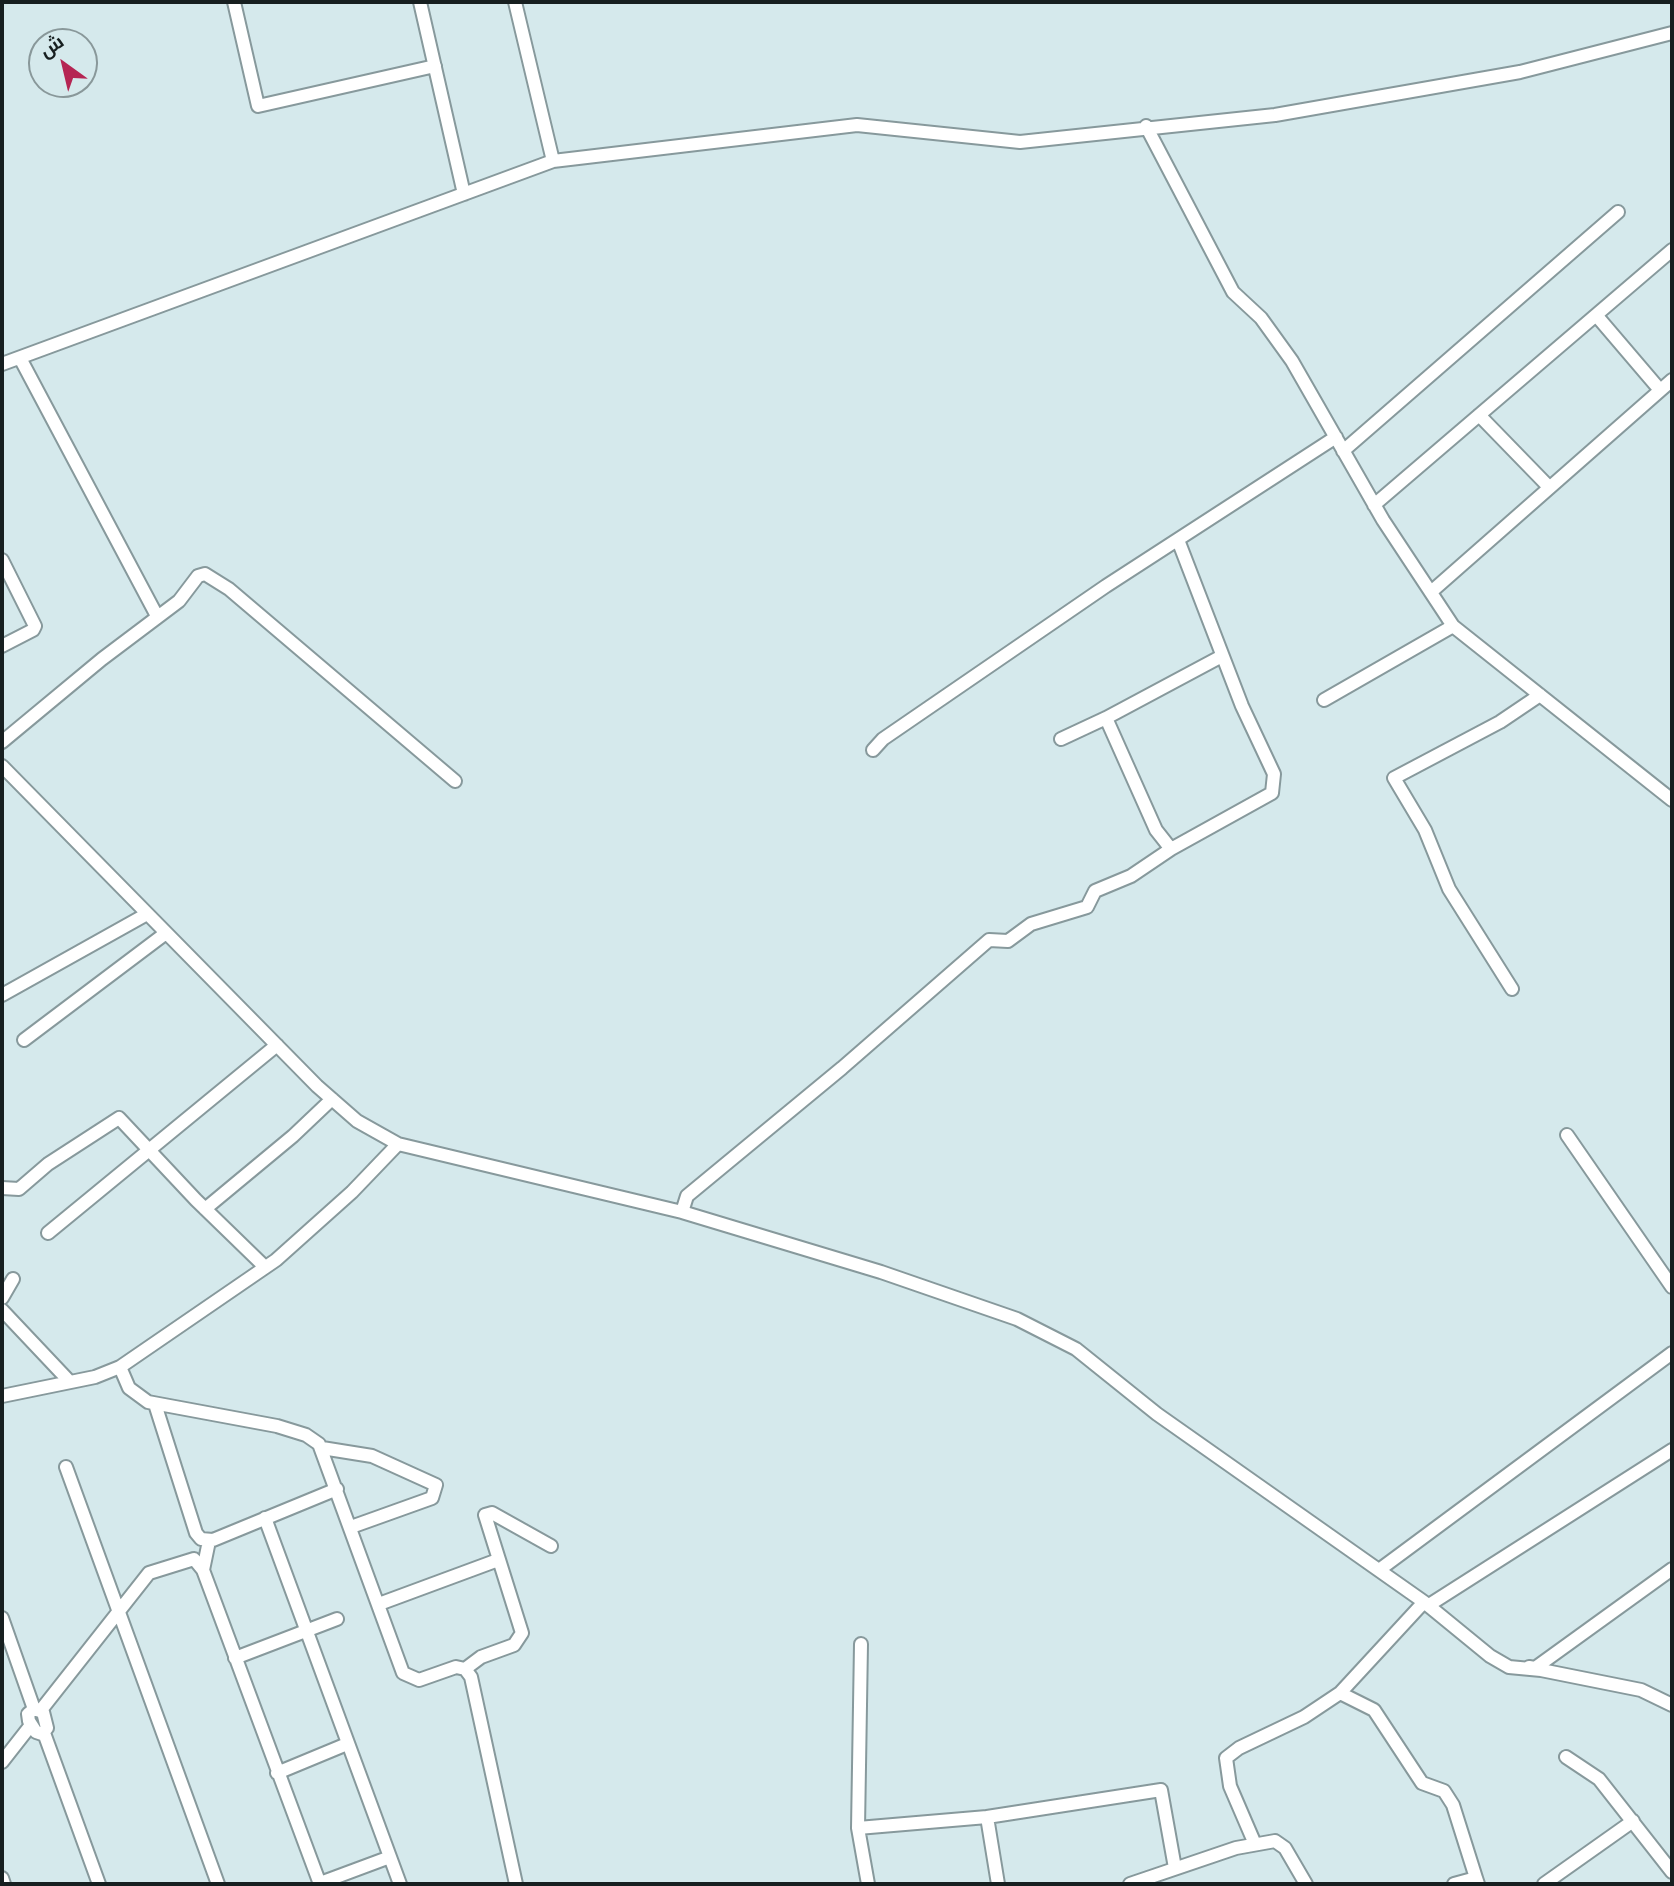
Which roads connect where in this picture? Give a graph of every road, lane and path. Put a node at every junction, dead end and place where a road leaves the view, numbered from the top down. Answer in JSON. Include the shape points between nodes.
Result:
{"nodes":[{"id":1,"x":234,"y":2,"type":"edge"},
{"id":2,"x":420,"y":2,"type":"edge"},
{"id":3,"x":515,"y":2,"type":"edge"},
{"id":4,"x":1672,"y":33,"type":"edge"},
{"id":5,"x":435,"y":66,"type":"junction"},
{"id":6,"x":1146,"y":126,"type":"junction"},
{"id":7,"x":553,"y":161,"type":"junction"},
{"id":8,"x":464,"y":194,"type":"junction"},
{"id":9,"x":1618,"y":212,"type":"dead end"},
{"id":10,"x":1672,"y":250,"type":"edge"},
{"id":11,"x":1596,"y":315,"type":"junction"},
{"id":12,"x":20,"y":358,"type":"junction"},
{"id":13,"x":2,"y":363,"type":"edge"},
{"id":14,"x":1672,"y":380,"type":"edge"},
{"id":15,"x":1660,"y":390,"type":"junction"},
{"id":16,"x":1479,"y":415,"type":"junction"},
{"id":17,"x":1336,"y":438,"type":"junction"},
{"id":18,"x":1343,"y":451,"type":"junction"},
{"id":19,"x":1549,"y":487,"type":"junction"},
{"id":20,"x":1374,"y":505,"type":"junction"},
{"id":21,"x":1178,"y":540,"type":"junction"},
{"id":22,"x":2,"y":560,"type":"edge"},
{"id":23,"x":1431,"y":592,"type":"junction"},
{"id":24,"x":158,"y":616,"type":"junction"},
{"id":25,"x":1454,"y":626,"type":"junction"},
{"id":26,"x":2,"y":646,"type":"edge"},
{"id":27,"x":1222,"y":656,"type":"junction"},
{"id":28,"x":1540,"y":695,"type":"junction"},
{"id":29,"x":1324,"y":700,"type":"dead end"},
{"id":30,"x":1107,"y":718,"type":"junction"},
{"id":31,"x":1061,"y":739,"type":"dead end"},
{"id":32,"x":2,"y":742,"type":"edge"},
{"id":33,"x":873,"y":750,"type":"dead end"},
{"id":34,"x":2,"y":766,"type":"edge"},
{"id":35,"x":455,"y":781,"type":"dead end"},
{"id":36,"x":1672,"y":800,"type":"edge"},
{"id":37,"x":1171,"y":849,"type":"junction"},
{"id":38,"x":147,"y":914,"type":"junction"},
{"id":39,"x":166,"y":933,"type":"junction"},
{"id":40,"x":1512,"y":989,"type":"dead end"},
{"id":41,"x":2,"y":995,"type":"edge"},
{"id":42,"x":24,"y":1040,"type":"dead end"},
{"id":43,"x":277,"y":1045,"type":"junction"},
{"id":44,"x":332,"y":1100,"type":"junction"},
{"id":45,"x":1567,"y":1135,"type":"dead end"},
{"id":46,"x":398,"y":1144,"type":"junction"},
{"id":47,"x":150,"y":1151,"type":"junction"},
{"id":48,"x":2,"y":1188,"type":"edge"},
{"id":49,"x":205,"y":1209,"type":"junction"},
{"id":50,"x":682,"y":1212,"type":"junction"},
{"id":51,"x":48,"y":1233,"type":"dead end"},
{"id":52,"x":265,"y":1268,"type":"junction"},
{"id":53,"x":13,"y":1279,"type":"dead end"},
{"id":54,"x":1672,"y":1287,"type":"edge"},
{"id":55,"x":2,"y":1298,"type":"edge"},
{"id":56,"x":2,"y":1310,"type":"edge"},
{"id":57,"x":1672,"y":1353,"type":"edge"},
{"id":58,"x":120,"y":1367,"type":"junction"},
{"id":59,"x":70,"y":1382,"type":"junction"},
{"id":60,"x":2,"y":1396,"type":"edge"},
{"id":61,"x":155,"y":1404,"type":"junction"},
{"id":62,"x":322,"y":1448,"type":"junction"},
{"id":63,"x":1672,"y":1450,"type":"edge"},
{"id":64,"x":66,"y":1467,"type":"dead end"},
{"id":65,"x":337,"y":1489,"type":"junction"},
{"id":66,"x":265,"y":1518,"type":"junction"},
{"id":67,"x":351,"y":1527,"type":"junction"},
{"id":68,"x":209,"y":1541,"type":"junction"},
{"id":69,"x":551,"y":1546,"type":"dead end"},
{"id":70,"x":498,"y":1560,"type":"junction"},
{"id":71,"x":1672,"y":1569,"type":"edge"},
{"id":72,"x":204,"y":1570,"type":"junction"},
{"id":73,"x":1379,"y":1570,"type":"junction"},
{"id":74,"x":379,"y":1604,"type":"junction"},
{"id":75,"x":1426,"y":1604,"type":"junction"},
{"id":76,"x":117,"y":1613,"type":"junction"},
{"id":77,"x":2,"y":1619,"type":"edge"},
{"id":78,"x":337,"y":1619,"type":"dead end"},
{"id":79,"x":306,"y":1631,"type":"junction"},
{"id":80,"x":861,"y":1644,"type":"dead end"},
{"id":81,"x":236,"y":1658,"type":"junction"},
{"id":82,"x":1509,"y":1667,"type":"junction"},
{"id":83,"x":465,"y":1669,"type":"junction"},
{"id":84,"x":1340,"y":1693,"type":"junction"},
{"id":85,"x":1672,"y":1705,"type":"edge"},
{"id":86,"x":38,"y":1709,"type":"junction"},
{"id":87,"x":31,"y":1725,"type":"junction"},
{"id":88,"x":44,"y":1733,"type":"junction"},
{"id":89,"x":347,"y":1744,"type":"junction"},
{"id":90,"x":1566,"y":1757,"type":"dead end"},
{"id":91,"x":2,"y":1762,"type":"edge"},
{"id":92,"x":277,"y":1773,"type":"junction"},
{"id":93,"x":987,"y":1817,"type":"junction"},
{"id":94,"x":1633,"y":1821,"type":"junction"},
{"id":95,"x":858,"y":1828,"type":"junction"},
{"id":96,"x":1255,"y":1844,"type":"junction"},
{"id":97,"x":390,"y":1857,"type":"junction"},
{"id":98,"x":1175,"y":1868,"type":"junction"},
{"id":99,"x":1672,"y":1872,"type":"edge"},
{"id":100,"x":2,"y":1878,"type":"edge"},
{"id":101,"x":1477,"y":1881,"type":"edge"},
{"id":102,"x":4,"y":1884,"type":"edge"},
{"id":103,"x":100,"y":1884,"type":"edge"},
{"id":104,"x":218,"y":1884,"type":"edge"},
{"id":105,"x":320,"y":1884,"type":"edge"},
{"id":106,"x":400,"y":1884,"type":"edge"},
{"id":107,"x":516,"y":1884,"type":"edge"},
{"id":108,"x":867,"y":1884,"type":"edge"},
{"id":109,"x":998,"y":1884,"type":"edge"},
{"id":110,"x":1130,"y":1884,"type":"edge"},
{"id":111,"x":1306,"y":1884,"type":"edge"},
{"id":112,"x":1454,"y":1884,"type":"edge"},
{"id":113,"x":1544,"y":1884,"type":"edge"}],
"edges":[{"from":1,"to":5,"type":"street","via":[[258,106]]},
{"from":2,"to":5,"type":"street"},
{"from":3,"to":7,"type":"street"},
{"from":4,"to":6,"type":"street","via":[[1520,72],[1275,115]]},
{"from":5,"to":8,"type":"street"},
{"from":6,"to":7,"type":"street","via":[[1020,142],[857,125]]},
{"from":6,"to":17,"type":"street","via":[[1233,292],[1261,318]]},
{"from":7,"to":8,"type":"street"},
{"from":8,"to":12,"type":"street"},
{"from":9,"to":18,"type":"street"},
{"from":10,"to":11,"type":"street"},
{"from":11,"to":15,"type":"street"},
{"from":11,"to":16,"type":"street"},
{"from":12,"to":13,"type":"street"},
{"from":12,"to":24,"type":"street"},
{"from":14,"to":15,"type":"street"},
{"from":15,"to":19,"type":"street"},
{"from":16,"to":19,"type":"street"},
{"from":16,"to":20,"type":"street"},
{"from":17,"to":18,"type":"street"},
{"from":17,"to":21,"type":"street"},
{"from":18,"to":20,"type":"street"},
{"from":19,"to":23,"type":"street"},
{"from":20,"to":23,"type":"street"},
{"from":21,"to":27,"type":"street"},
{"from":21,"to":33,"type":"street"},
{"from":22,"to":26,"type":"street","via":[[35,626]]},
{"from":23,"to":25,"type":"street"},
{"from":24,"to":32,"type":"street"},
{"from":24,"to":35,"type":"street","via":[[179,601],[198,576],[208,575]]},
{"from":25,"to":28,"type":"street"},
{"from":25,"to":29,"type":"street"},
{"from":27,"to":30,"type":"street"},
{"from":27,"to":37,"type":"street","via":[[1274,774],[1272,793]]},
{"from":28,"to":36,"type":"street"},
{"from":28,"to":40,"type":"street","via":[[1500,723],[1394,778],[1425,830],[1450,889]]},
{"from":30,"to":31,"type":"street"},
{"from":30,"to":37,"type":"street","via":[[1156,830]]},
{"from":34,"to":38,"type":"street"},
{"from":37,"to":50,"type":"street","via":[[1131,876],[1096,891],[1087,907],[1031,924],[1008,941],[989,940],[687,1196]]},
{"from":38,"to":39,"type":"street"},
{"from":38,"to":41,"type":"street"},
{"from":39,"to":42,"type":"street"},
{"from":39,"to":43,"type":"street"},
{"from":43,"to":44,"type":"street"},
{"from":43,"to":47,"type":"street"},
{"from":44,"to":46,"type":"street","via":[[357,1121]]},
{"from":44,"to":49,"type":"street"},
{"from":45,"to":54,"type":"street"},
{"from":46,"to":50,"type":"street"},
{"from":46,"to":52,"type":"street","via":[[352,1192]]},
{"from":47,"to":48,"type":"street","via":[[120,1118],[48,1164],[19,1189]]},
{"from":47,"to":49,"type":"street"},
{"from":47,"to":51,"type":"street"},
{"from":49,"to":52,"type":"street"},
{"from":50,"to":73,"type":"street","via":[[906,1280],[1017,1319],[1055,1338]]},
{"from":52,"to":58,"type":"street"},
{"from":53,"to":55,"type":"street"},
{"from":56,"to":59,"type":"street"},
{"from":57,"to":73,"type":"street"},
{"from":58,"to":59,"type":"street"},
{"from":58,"to":61,"type":"street","via":[[134,1394]]},
{"from":59,"to":60,"type":"street"},
{"from":61,"to":62,"type":"street","via":[[278,1426],[311,1437]]},
{"from":61,"to":68,"type":"street","via":[[196,1533]]},
{"from":62,"to":65,"type":"street"},
{"from":62,"to":67,"type":"street","via":[[372,1456],[436,1485],[436,1494],[430,1499]]},
{"from":63,"to":75,"type":"street"},
{"from":64,"to":76,"type":"street"},
{"from":65,"to":66,"type":"street"},
{"from":65,"to":67,"type":"street"},
{"from":66,"to":68,"type":"street"},
{"from":66,"to":79,"type":"street"},
{"from":67,"to":74,"type":"street"},
{"from":68,"to":72,"type":"street"},
{"from":69,"to":70,"type":"street","via":[[488,1513],[484,1519]]},
{"from":70,"to":74,"type":"street"},
{"from":70,"to":83,"type":"street","via":[[522,1628],[521,1637]]},
{"from":71,"to":82,"type":"street","via":[[1535,1668]]},
{"from":72,"to":76,"type":"street","via":[[194,1559],[149,1573]]},
{"from":72,"to":81,"type":"street"},
{"from":73,"to":75,"type":"street"},
{"from":74,"to":83,"type":"street","via":[[405,1676],[419,1680],[453,1668]]},
{"from":75,"to":82,"type":"street"},
{"from":75,"to":84,"type":"street"},
{"from":76,"to":86,"type":"street"},
{"from":76,"to":104,"type":"street"},
{"from":77,"to":86,"type":"street"},
{"from":78,"to":79,"type":"street"},
{"from":79,"to":81,"type":"street"},
{"from":79,"to":89,"type":"street"},
{"from":80,"to":95,"type":"street"},
{"from":81,"to":92,"type":"street"},
{"from":82,"to":85,"type":"street","via":[[1608,1682],[1641,1690]]},
{"from":83,"to":107,"type":"street","via":[[471,1677]]},
{"from":84,"to":96,"type":"street","via":[[1226,1758],[1230,1786]]},
{"from":84,"to":101,"type":"street","via":[[1374,1710],[1422,1783],[1444,1791],[1453,1805]]},
{"from":86,"to":87,"type":"street","via":[[29,1714]]},
{"from":86,"to":88,"type":"street","via":[[47,1728]]},
{"from":87,"to":88,"type":"street","via":[[38,1734]]},
{"from":87,"to":91,"type":"street"},
{"from":88,"to":103,"type":"street"},
{"from":89,"to":92,"type":"street"},
{"from":89,"to":97,"type":"street"},
{"from":90,"to":94,"type":"street","via":[[1599,1779]]},
{"from":92,"to":105,"type":"street"},
{"from":93,"to":95,"type":"street"},
{"from":93,"to":98,"type":"street","via":[[1161,1790]]},
{"from":93,"to":109,"type":"street"},
{"from":94,"to":99,"type":"street"},
{"from":94,"to":113,"type":"street"},
{"from":95,"to":108,"type":"street"},
{"from":96,"to":98,"type":"street"},
{"from":96,"to":111,"type":"street","via":[[1275,1841],[1285,1848]]},
{"from":97,"to":105,"type":"street"},
{"from":97,"to":106,"type":"street"},
{"from":98,"to":110,"type":"street"},
{"from":100,"to":102,"type":"street"},
{"from":101,"to":112,"type":"street"}]}
